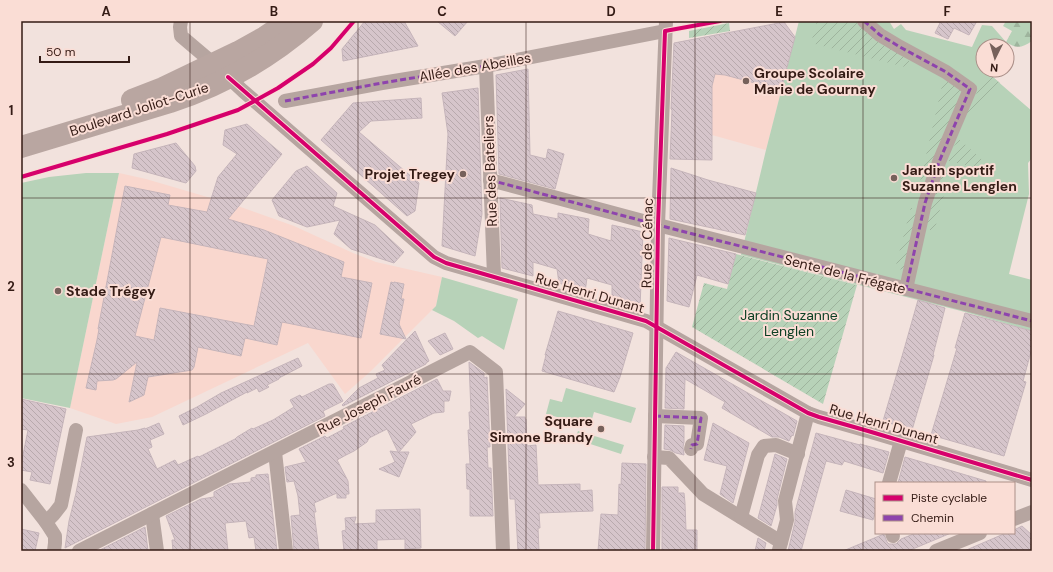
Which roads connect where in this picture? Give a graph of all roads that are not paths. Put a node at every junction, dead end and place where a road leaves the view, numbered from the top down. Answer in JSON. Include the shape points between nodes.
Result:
{"nodes":[{"id":1,"x":181,"y":21,"type":"edge"},
{"id":2,"x":289,"y":21,"type":"edge"},
{"id":3,"x":312,"y":21,"type":"edge"},
{"id":4,"x":864,"y":21,"type":"edge"},
{"id":5,"x":665,"y":26,"type":"edge"},
{"id":6,"x":486,"y":66,"type":"junction"},
{"id":7,"x":221,"y":70,"type":"junction"},
{"id":8,"x":285,"y":101,"type":"dead end"},
{"id":9,"x":21,"y":137,"type":"edge"},
{"id":10,"x":21,"y":147,"type":"edge"},
{"id":11,"x":490,"y":180,"type":"junction"},
{"id":12,"x":658,"y":226,"type":"junction"},
{"id":13,"x":494,"y":276,"type":"junction"},
{"id":14,"x":906,"y":289,"type":"junction"},
{"id":15,"x":1032,"y":321,"type":"edge"},
{"id":16,"x":657,"y":326,"type":"junction"},
{"id":17,"x":808,"y":413,"type":"junction"},
{"id":18,"x":655,"y":416,"type":"junction"},
{"id":19,"x":76,"y":430,"type":"dead end"},
{"id":20,"x":901,"y":440,"type":"junction"},
{"id":21,"x":691,"y":449,"type":"dead end"},
{"id":22,"x":275,"y":452,"type":"junction"},
{"id":23,"x":798,"y":454,"type":"junction"},
{"id":24,"x":654,"y":457,"type":"junction"},
{"id":25,"x":1032,"y":480,"type":"edge"},
{"id":26,"x":889,"y":482,"type":"edge"},
{"id":27,"x":21,"y":490,"type":"edge"},
{"id":28,"x":1032,"y":512,"type":"edge"},
{"id":29,"x":152,"y":514,"type":"junction"},
{"id":30,"x":741,"y":517,"type":"junction"},
{"id":31,"x":1015,"y":519,"type":"edge"},
{"id":32,"x":46,"y":522,"type":"junction"},
{"id":33,"x":978,"y":534,"type":"edge"},
{"id":34,"x":780,"y":547,"type":"edge"},
{"id":35,"x":57,"y":548,"type":"edge"},
{"id":36,"x":79,"y":551,"type":"edge"},
{"id":37,"x":157,"y":551,"type":"edge"},
{"id":38,"x":286,"y":551,"type":"edge"},
{"id":39,"x":503,"y":551,"type":"edge"},
{"id":40,"x":653,"y":551,"type":"edge"},
{"id":41,"x":936,"y":551,"type":"edge"}],
"edges":[{"from":1,"to":7,"type":"street","name":"Rue Henri Dunant","via":[[181,36]]},
{"from":2,"to":7,"type":"main road","name":"Boulevard Joliot-Curie","via":[[238,52]]},
{"from":3,"to":7,"type":"main road","name":"Boulevard Joliot-Curie","via":[[252,64]]},
{"from":4,"to":14,"type":"street","via":[[880,35],[946,72],[970,89],[939,162],[925,203]]},
{"from":5,"to":6,"type":"street","name":"Allée des Abeilles"},
{"from":5,"to":12,"type":"street","name":"Rue de Cénac"},
{"from":6,"to":8,"type":"street","name":"Allée des Abeilles"},
{"from":6,"to":11,"type":"street","name":"Rue des Bateliers"},
{"from":7,"to":9,"type":"main road","name":"Boulevard Joliot-Curie","via":[[193,72],[163,88]]},
{"from":7,"to":10,"type":"main road","name":"Boulevard Joliot-Curie","via":[[210,87],[188,96]]},
{"from":7,"to":13,"type":"street","name":"Rue Henri Dunant","via":[[434,257],[446,263]]},
{"from":11,"to":12,"type":"street","name":"Sente de la Frégate"},
{"from":11,"to":13,"type":"street","name":"Rue des Bateliers"},
{"from":12,"to":14,"type":"street","name":"Sente de la Frégate"},
{"from":12,"to":16,"type":"street","name":"Rue de Cénac"},
{"from":13,"to":16,"type":"street","name":"Rue Henri Dunant"},
{"from":14,"to":15,"type":"street","name":"Sente de la Frégate"},
{"from":16,"to":17,"type":"street","name":"Rue Henri Dunant"},
{"from":16,"to":18,"type":"street","name":"Rue de Cénac"},
{"from":17,"to":20,"type":"street","name":"Rue Henri Dunant"},
{"from":17,"to":23,"type":"street"},
{"from":18,"to":21,"type":"street","via":[[702,418],[697,444],[692,445]]},
{"from":18,"to":24,"type":"street","name":"Rue de Cénac"},
{"from":19,"to":32,"type":"street","via":[[61,505]]},
{"from":20,"to":25,"type":"street","name":"Rue Henri Dunant"},
{"from":20,"to":26,"type":"street"},
{"from":22,"to":29,"type":"street","name":"Rue Joseph Fauré"},
{"from":22,"to":38,"type":"street"},
{"from":22,"to":39,"type":"street","name":"Rue Joseph Fauré","via":[[470,352],[496,372]]},
{"from":23,"to":30,"type":"street","via":[[776,445],[764,446],[758,455]]},
{"from":23,"to":34,"type":"street","via":[[785,501],[787,520]]},
{"from":24,"to":30,"type":"street","via":[[669,458],[703,494]]},
{"from":24,"to":40,"type":"street","name":"Rue de Cénac"},
{"from":27,"to":32,"type":"street"},
{"from":28,"to":31,"type":"street"},
{"from":29,"to":36,"type":"street","name":"Rue Joseph Fauré"},
{"from":29,"to":37,"type":"street"},
{"from":30,"to":34,"type":"street"},
{"from":32,"to":35,"type":"street","via":[[55,536]]},
{"from":33,"to":41,"type":"street"}]}
